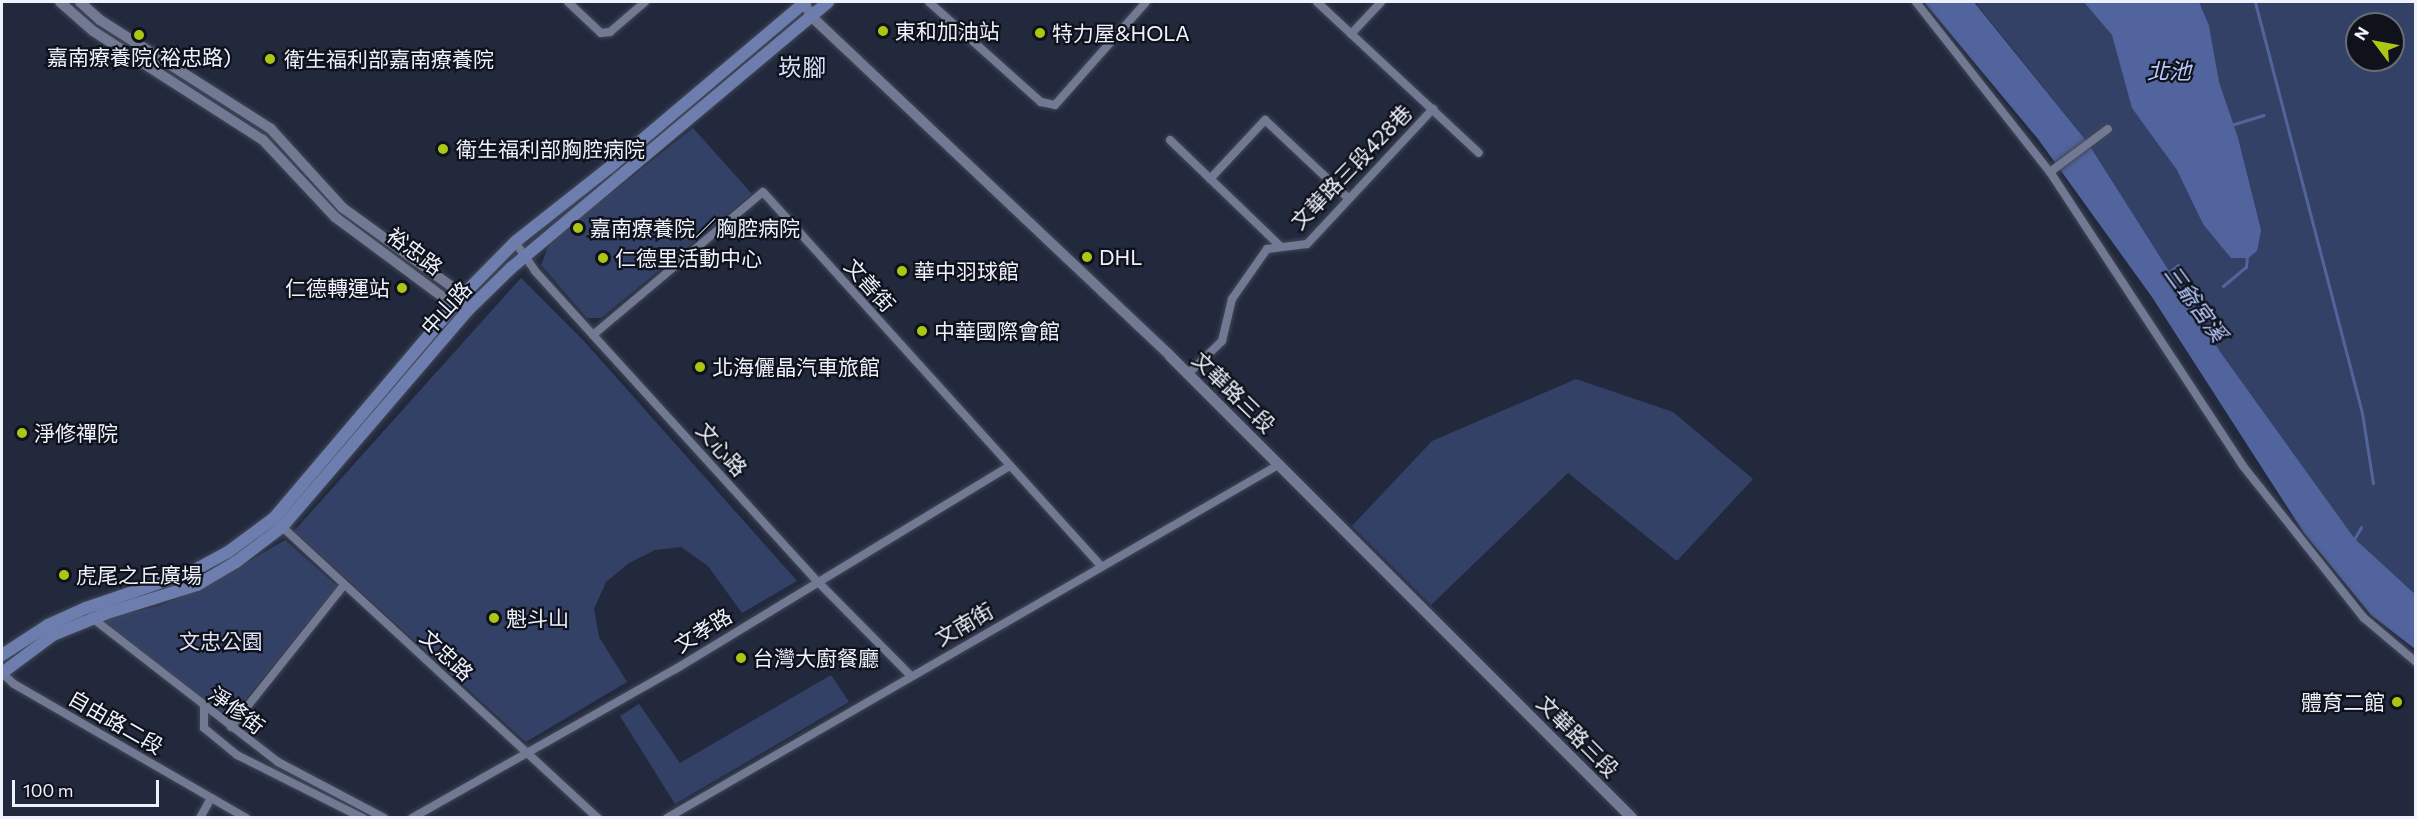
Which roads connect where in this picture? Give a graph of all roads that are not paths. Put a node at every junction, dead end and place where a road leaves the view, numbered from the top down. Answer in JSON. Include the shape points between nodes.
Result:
{"nodes":[{"id":1,"x":60,"y":2,"type":"edge"},
{"id":2,"x":80,"y":2,"type":"edge"},
{"id":3,"x":568,"y":2,"type":"edge"},
{"id":4,"x":645,"y":2,"type":"edge"},
{"id":5,"x":804,"y":2,"type":"edge"},
{"id":6,"x":828,"y":2,"type":"edge"},
{"id":7,"x":928,"y":2,"type":"edge"},
{"id":8,"x":1146,"y":2,"type":"edge"},
{"id":9,"x":1317,"y":2,"type":"edge"},
{"id":10,"x":1381,"y":2,"type":"edge"},
{"id":11,"x":1917,"y":2,"type":"edge"},
{"id":12,"x":811,"y":16,"type":"junction"},
{"id":13,"x":1351,"y":34,"type":"junction"},
{"id":14,"x":1432,"y":110,"type":"junction"},
{"id":15,"x":2108,"y":129,"type":"dead end"},
{"id":16,"x":1170,"y":140,"type":"dead end"},
{"id":17,"x":1479,"y":153,"type":"dead end"},
{"id":18,"x":2053,"y":170,"type":"junction"},
{"id":19,"x":1210,"y":179,"type":"junction"},
{"id":20,"x":1349,"y":199,"type":"junction"},
{"id":21,"x":515,"y":242,"type":"junction"},
{"id":22,"x":1281,"y":247,"type":"junction"},
{"id":23,"x":524,"y":257,"type":"junction"},
{"id":24,"x":410,"y":263,"type":"junction"},
{"id":25,"x":463,"y":295,"type":"junction"},
{"id":26,"x":455,"y":306,"type":"junction"},
{"id":27,"x":468,"y":310,"type":"junction"},
{"id":28,"x":593,"y":335,"type":"junction"},
{"id":29,"x":1187,"y":375,"type":"junction"},
{"id":30,"x":1280,"y":464,"type":"junction"},
{"id":31,"x":1009,"y":466,"type":"junction"},
{"id":32,"x":278,"y":523,"type":"junction"},
{"id":33,"x":1101,"y":566,"type":"junction"},
{"id":34,"x":817,"y":581,"type":"junction"},
{"id":35,"x":344,"y":585,"type":"junction"},
{"id":36,"x":89,"y":613,"type":"junction"},
{"id":37,"x":2,"y":656,"type":"edge"},
{"id":38,"x":2415,"y":662,"type":"edge"},
{"id":39,"x":2,"y":673,"type":"edge"},
{"id":40,"x":910,"y":675,"type":"junction"},
{"id":41,"x":204,"y":707,"type":"junction"},
{"id":42,"x":231,"y":728,"type":"junction"},
{"id":43,"x":526,"y":752,"type":"junction"},
{"id":44,"x":212,"y":798,"type":"junction"},
{"id":45,"x":200,"y":818,"type":"edge"},
{"id":46,"x":246,"y":818,"type":"edge"},
{"id":47,"x":363,"y":818,"type":"edge"},
{"id":48,"x":384,"y":818,"type":"edge"},
{"id":49,"x":412,"y":818,"type":"edge"},
{"id":50,"x":598,"y":818,"type":"edge"},
{"id":51,"x":667,"y":818,"type":"edge"},
{"id":52,"x":1632,"y":818,"type":"edge"}],
"edges":[{"from":1,"to":24,"type":"street","name":"裕忠路","via":[[93,31],[263,140],[335,217]]},
{"from":2,"to":24,"type":"street","name":"裕忠路","via":[[100,20],[272,129],[343,208]]},
{"from":3,"to":4,"type":"street","via":[[601,33],[610,32]]},
{"from":5,"to":12,"type":"street","name":"文華路三段"},
{"from":5,"to":21,"type":"main road","name":"中山路","via":[[619,160]]},
{"from":6,"to":12,"type":"main road","name":"中山路"},
{"from":7,"to":8,"type":"street","via":[[1041,102],[1055,105]]},
{"from":9,"to":13,"type":"street","name":"文華路三段428巷"},
{"from":10,"to":13,"type":"street"},
{"from":11,"to":18,"type":"street"},
{"from":12,"to":23,"type":"main road","name":"中山路"},
{"from":12,"to":29,"type":"street","name":"文華路三段"},
{"from":13,"to":14,"type":"street","name":"文華路三段428巷"},
{"from":14,"to":17,"type":"street","name":"文華路三段428巷"},
{"from":14,"to":20,"type":"street","name":"文華路三段428巷"},
{"from":15,"to":18,"type":"street"},
{"from":16,"to":19,"type":"street"},
{"from":18,"to":38,"type":"street","via":[[2243,466],[2364,618]]},
{"from":19,"to":20,"type":"street","via":[[1265,120]]},
{"from":19,"to":22,"type":"street"},
{"from":20,"to":22,"type":"street","name":"文華路三段428巷","via":[[1307,244]]},
{"from":21,"to":23,"type":"street","name":"文心路"},
{"from":21,"to":25,"type":"main road","name":"中山路"},
{"from":22,"to":29,"type":"street","name":"文華路三段428巷","via":[[1267,249],[1256,262],[1232,299],[1222,341]]},
{"from":23,"to":27,"type":"main road","name":"中山路"},
{"from":23,"to":28,"type":"street","name":"文心路"},
{"from":24,"to":25,"type":"street","name":"裕忠路"},
{"from":24,"to":26,"type":"street","name":"裕忠路"},
{"from":25,"to":26,"type":"main road","name":"中山路"},
{"from":25,"to":27,"type":"street"},
{"from":26,"to":27,"type":"street","name":"裕忠路"},
{"from":26,"to":32,"type":"main road","name":"中山路"},
{"from":27,"to":32,"type":"main road","name":"中山路"},
{"from":28,"to":31,"type":"street","name":"文善街","via":[[763,192]]},
{"from":28,"to":34,"type":"street","name":"文心路"},
{"from":29,"to":30,"type":"street","name":"文華路三段"},
{"from":30,"to":33,"type":"street","name":"文南街"},
{"from":30,"to":52,"type":"street","name":"文華路三段"},
{"from":31,"to":33,"type":"street","name":"文善街"},
{"from":31,"to":34,"type":"street","name":"文孝路"},
{"from":32,"to":35,"type":"street","name":"文忠路"},
{"from":32,"to":36,"type":"main road","name":"中山路","via":[[236,562],[197,585]]},
{"from":33,"to":40,"type":"street","name":"文南街"},
{"from":34,"to":40,"type":"street","name":"文心路"},
{"from":34,"to":43,"type":"street","name":"文孝路","via":[[674,670]]},
{"from":35,"to":42,"type":"street"},
{"from":35,"to":43,"type":"street","name":"文忠路"},
{"from":36,"to":37,"type":"main road","via":[[48,625]]},
{"from":36,"to":39,"type":"main road"},
{"from":36,"to":41,"type":"street","name":"淨修街"},
{"from":39,"to":44,"type":"street","name":"自由路二段","via":[[14,684]]},
{"from":40,"to":51,"type":"street","name":"文南街"},
{"from":41,"to":42,"type":"street","name":"淨修街"},
{"from":41,"to":47,"type":"street","via":[[204,728],[237,755]]},
{"from":42,"to":48,"type":"street","name":"淨修街","via":[[279,762]]},
{"from":43,"to":49,"type":"street","name":"文孝路"},
{"from":43,"to":50,"type":"street","name":"文忠路"},
{"from":44,"to":45,"type":"street"},
{"from":44,"to":46,"type":"street","name":"自由路二段"}]}
